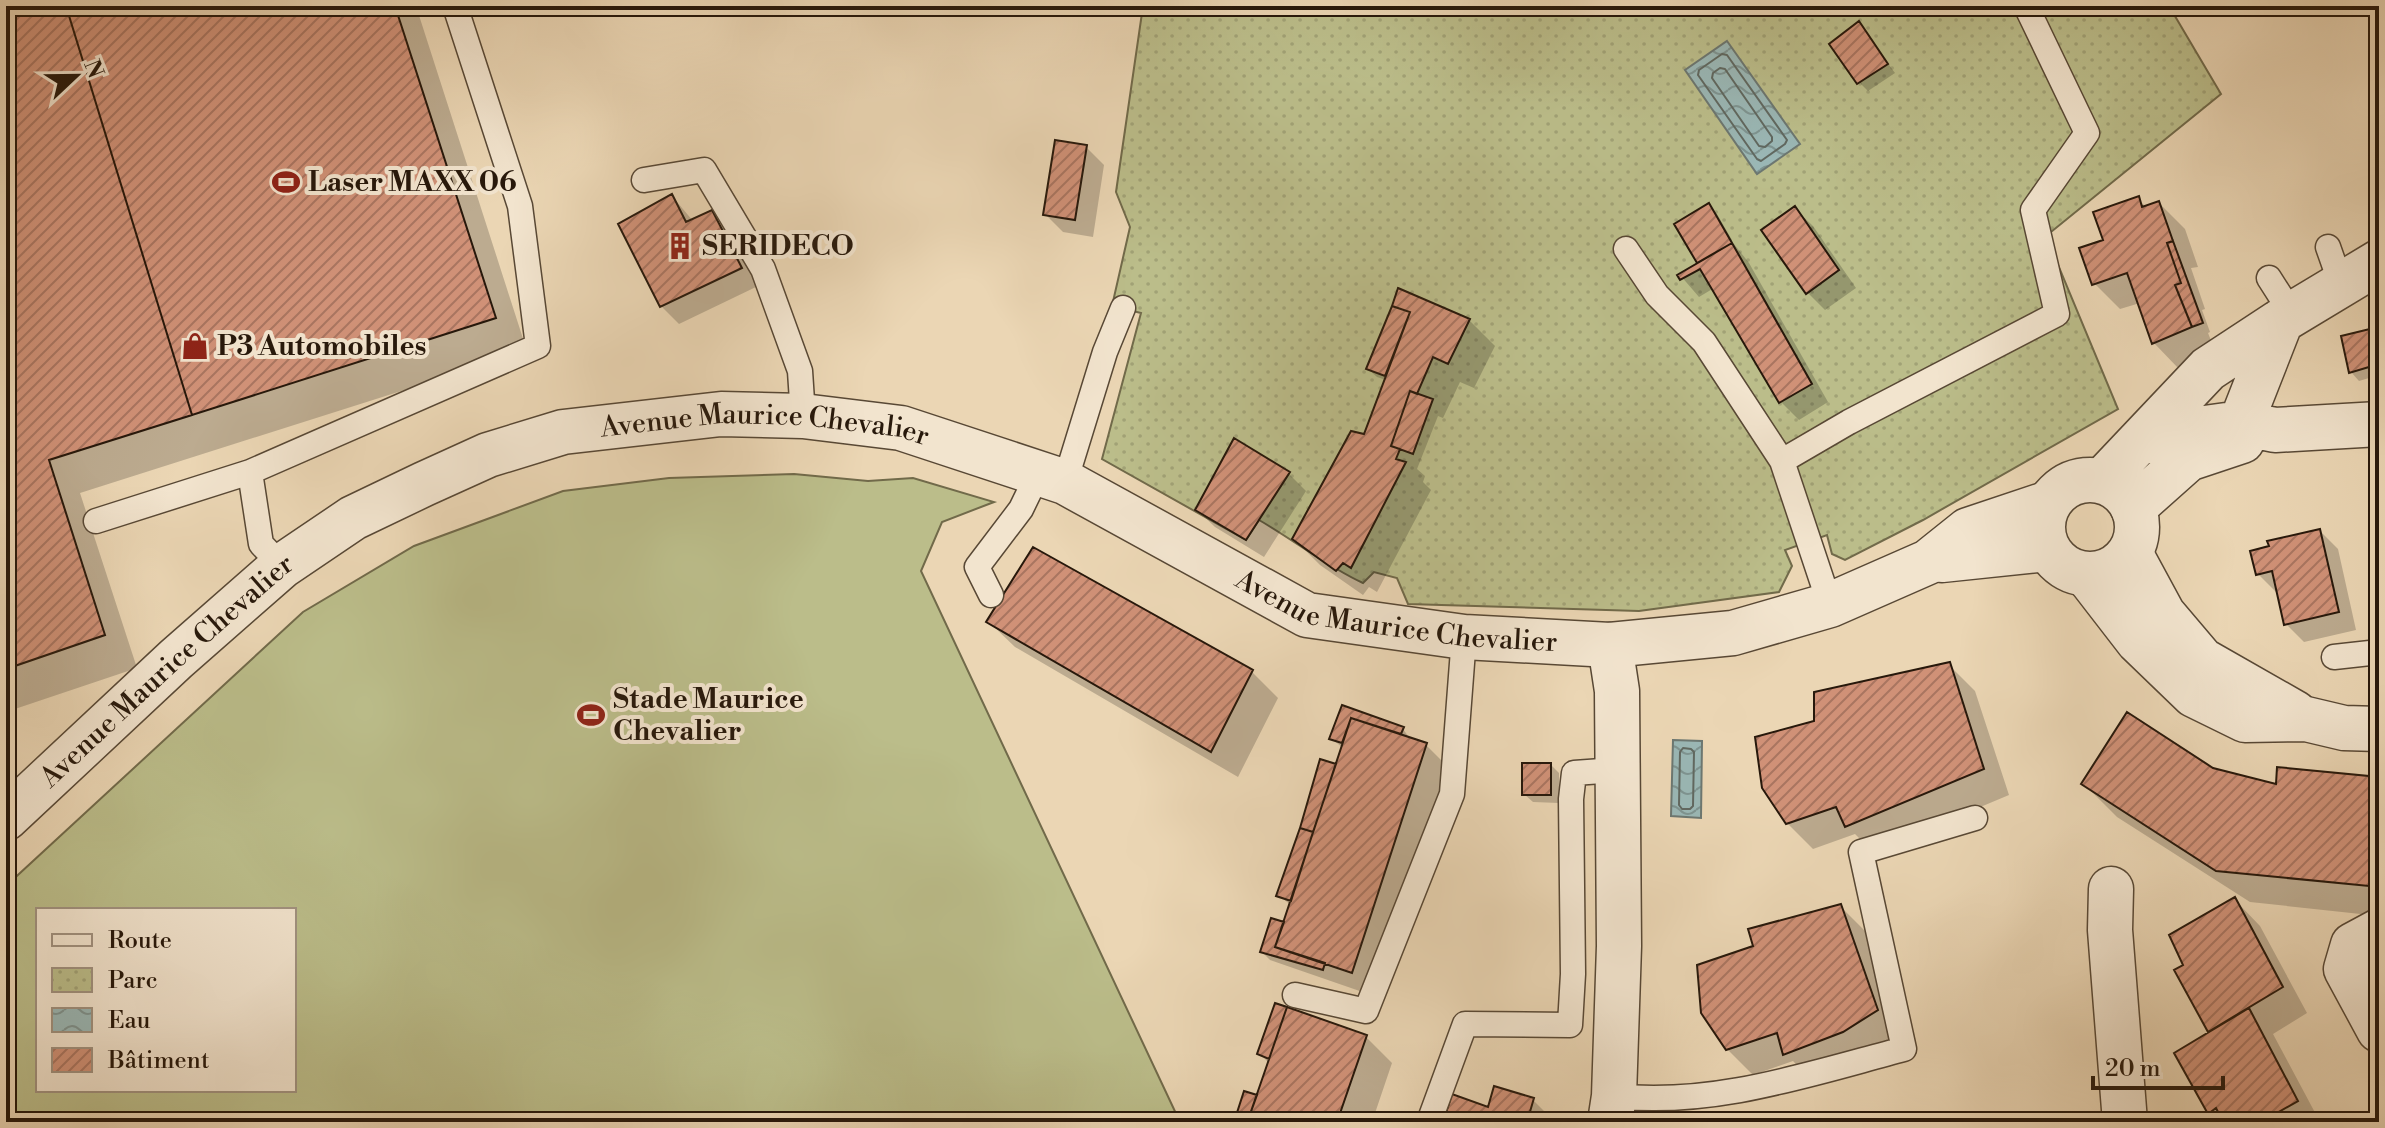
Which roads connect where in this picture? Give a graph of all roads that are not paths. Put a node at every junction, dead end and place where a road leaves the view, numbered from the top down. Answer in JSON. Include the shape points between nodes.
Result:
{"nodes":[{"id":1,"x":455,"y":6,"type":"edge"},
{"id":2,"x":2026,"y":6,"type":"edge"},
{"id":3,"x":644,"y":180,"type":"dead end"},
{"id":4,"x":1626,"y":249,"type":"dead end"},
{"id":5,"x":2379,"y":262,"type":"edge"},
{"id":6,"x":2281,"y":304,"type":"junction"},
{"id":7,"x":1123,"y":308,"type":"dead end"},
{"id":8,"x":803,"y":416,"type":"junction"},
{"id":9,"x":2379,"y":424,"type":"edge"},
{"id":10,"x":2258,"y":426,"type":"junction"},
{"id":11,"x":2137,"y":444,"type":"junction"},
{"id":12,"x":1782,"y":461,"type":"junction"},
{"id":13,"x":250,"y":472,"type":"junction"},
{"id":14,"x":1052,"y":478,"type":"junction"},
{"id":15,"x":2118,"y":494,"type":"junction"},
{"id":16,"x":2049,"y":503,"type":"junction"},
{"id":17,"x":96,"y":521,"type":"dead end"},
{"id":18,"x":2047,"y":549,"type":"junction"},
{"id":19,"x":2130,"y":553,"type":"junction"},
{"id":20,"x":1928,"y":562,"type":"junction"},
{"id":21,"x":282,"y":566,"type":"junction"},
{"id":22,"x":2087,"y":575,"type":"junction"},
{"id":23,"x":991,"y":595,"type":"dead end"},
{"id":24,"x":1830,"y":605,"type":"junction"},
{"id":25,"x":1464,"y":637,"type":"junction"},
{"id":26,"x":1610,"y":645,"type":"junction"},
{"id":27,"x":2379,"y":652,"type":"edge"},
{"id":28,"x":2334,"y":657,"type":"dead end"},
{"id":29,"x":2306,"y":719,"type":"junction"},
{"id":30,"x":2379,"y":729,"type":"edge"},
{"id":31,"x":1616,"y":770,"type":"junction"},
{"id":32,"x":6,"y":818,"type":"edge"},
{"id":33,"x":1975,"y":818,"type":"dead end"},
{"id":34,"x":2111,"y":889,"type":"dead end"},
{"id":35,"x":2379,"y":931,"type":"edge"},
{"id":36,"x":1295,"y":995,"type":"dead end"},
{"id":37,"x":2379,"y":1030,"type":"edge"},
{"id":38,"x":1612,"y":1109,"type":"edge"},
{"id":39,"x":1429,"y":1122,"type":"edge"},
{"id":40,"x":2125,"y":1122,"type":"edge"}],
"edges":[{"from":1,"to":13,"type":"lane","via":[[520,206],[538,346]]},
{"from":2,"to":12,"type":"lane","via":[[2087,133],[2033,210],[2057,314]]},
{"from":3,"to":8,"type":"lane","via":[[704,170],[763,269],[800,371]]},
{"from":4,"to":12,"type":"lane","via":[[1657,295],[1704,342]]},
{"from":5,"to":6,"type":"street","via":[[2334,265]]},
{"from":6,"to":10,"type":"street"},
{"from":6,"to":11,"type":"street","via":[[2208,369]]},
{"from":7,"to":14,"type":"lane"},
{"from":8,"to":14,"type":"street","name":"Avenue Maurice Chevalier","via":[[901,428]]},
{"from":8,"to":21,"type":"street","name":"Avenue Maurice Chevalier","via":[[721,414],[563,432],[488,455],[424,484],[353,518]]},
{"from":9,"to":10,"type":"street"},
{"from":10,"to":11,"type":"street","via":[[2176,432]]},
{"from":10,"to":15,"type":"street"},
{"from":11,"to":15,"type":"street"},
{"from":12,"to":24,"type":"lane"},
{"from":13,"to":17,"type":"lane"},
{"from":13,"to":21,"type":"lane","via":[[261,544]]},
{"from":14,"to":23,"type":"lane","via":[[977,567]]},
{"from":14,"to":25,"type":"street","name":"Avenue Maurice Chevalier","via":[[1307,615]]},
{"from":15,"to":16,"type":"street","via":[[2087,479],[2058,491]]},
{"from":15,"to":19,"type":"street","via":[[2137,523]]},
{"from":16,"to":18,"type":"street","via":[[2042,534]]},
{"from":16,"to":20,"type":"street","name":"Avenue Maurice Chevalier","via":[[1968,530]]},
{"from":18,"to":20,"type":"street","name":"Avenue Maurice Chevalier"},
{"from":18,"to":22,"type":"street","via":[[2064,566]]},
{"from":19,"to":22,"type":"street","via":[[2111,570]]},
{"from":19,"to":29,"type":"street","via":[[2163,614],[2202,660]]},
{"from":20,"to":24,"type":"street","name":"Avenue Maurice Chevalier"},
{"from":21,"to":32,"type":"street","name":"Avenue Maurice Chevalier"},
{"from":22,"to":29,"type":"street","via":[[2138,641],[2194,695],[2245,720]]},
{"from":24,"to":26,"type":"street","name":"Avenue Maurice Chevalier","via":[[1733,633]]},
{"from":25,"to":26,"type":"street","name":"Avenue Maurice Chevalier"},
{"from":25,"to":36,"type":"lane","via":[[1452,794],[1366,1011]]},
{"from":26,"to":31,"type":"street","via":[[1617,691]]},
{"from":27,"to":28,"type":"lane"},
{"from":29,"to":30,"type":"street"},
{"from":31,"to":38,"type":"street","via":[[1619,946]]},
{"from":31,"to":39,"type":"lane","via":[[1574,773],[1570,1025],[1465,1024]]},
{"from":33,"to":38,"type":"lane","via":[[1861,852],[1904,1049],[1754,1089],[1647,1100]]},
{"from":34,"to":40,"type":"street"},
{"from":35,"to":37,"type":"street","via":[[2353,945],[2346,969]]}]}
